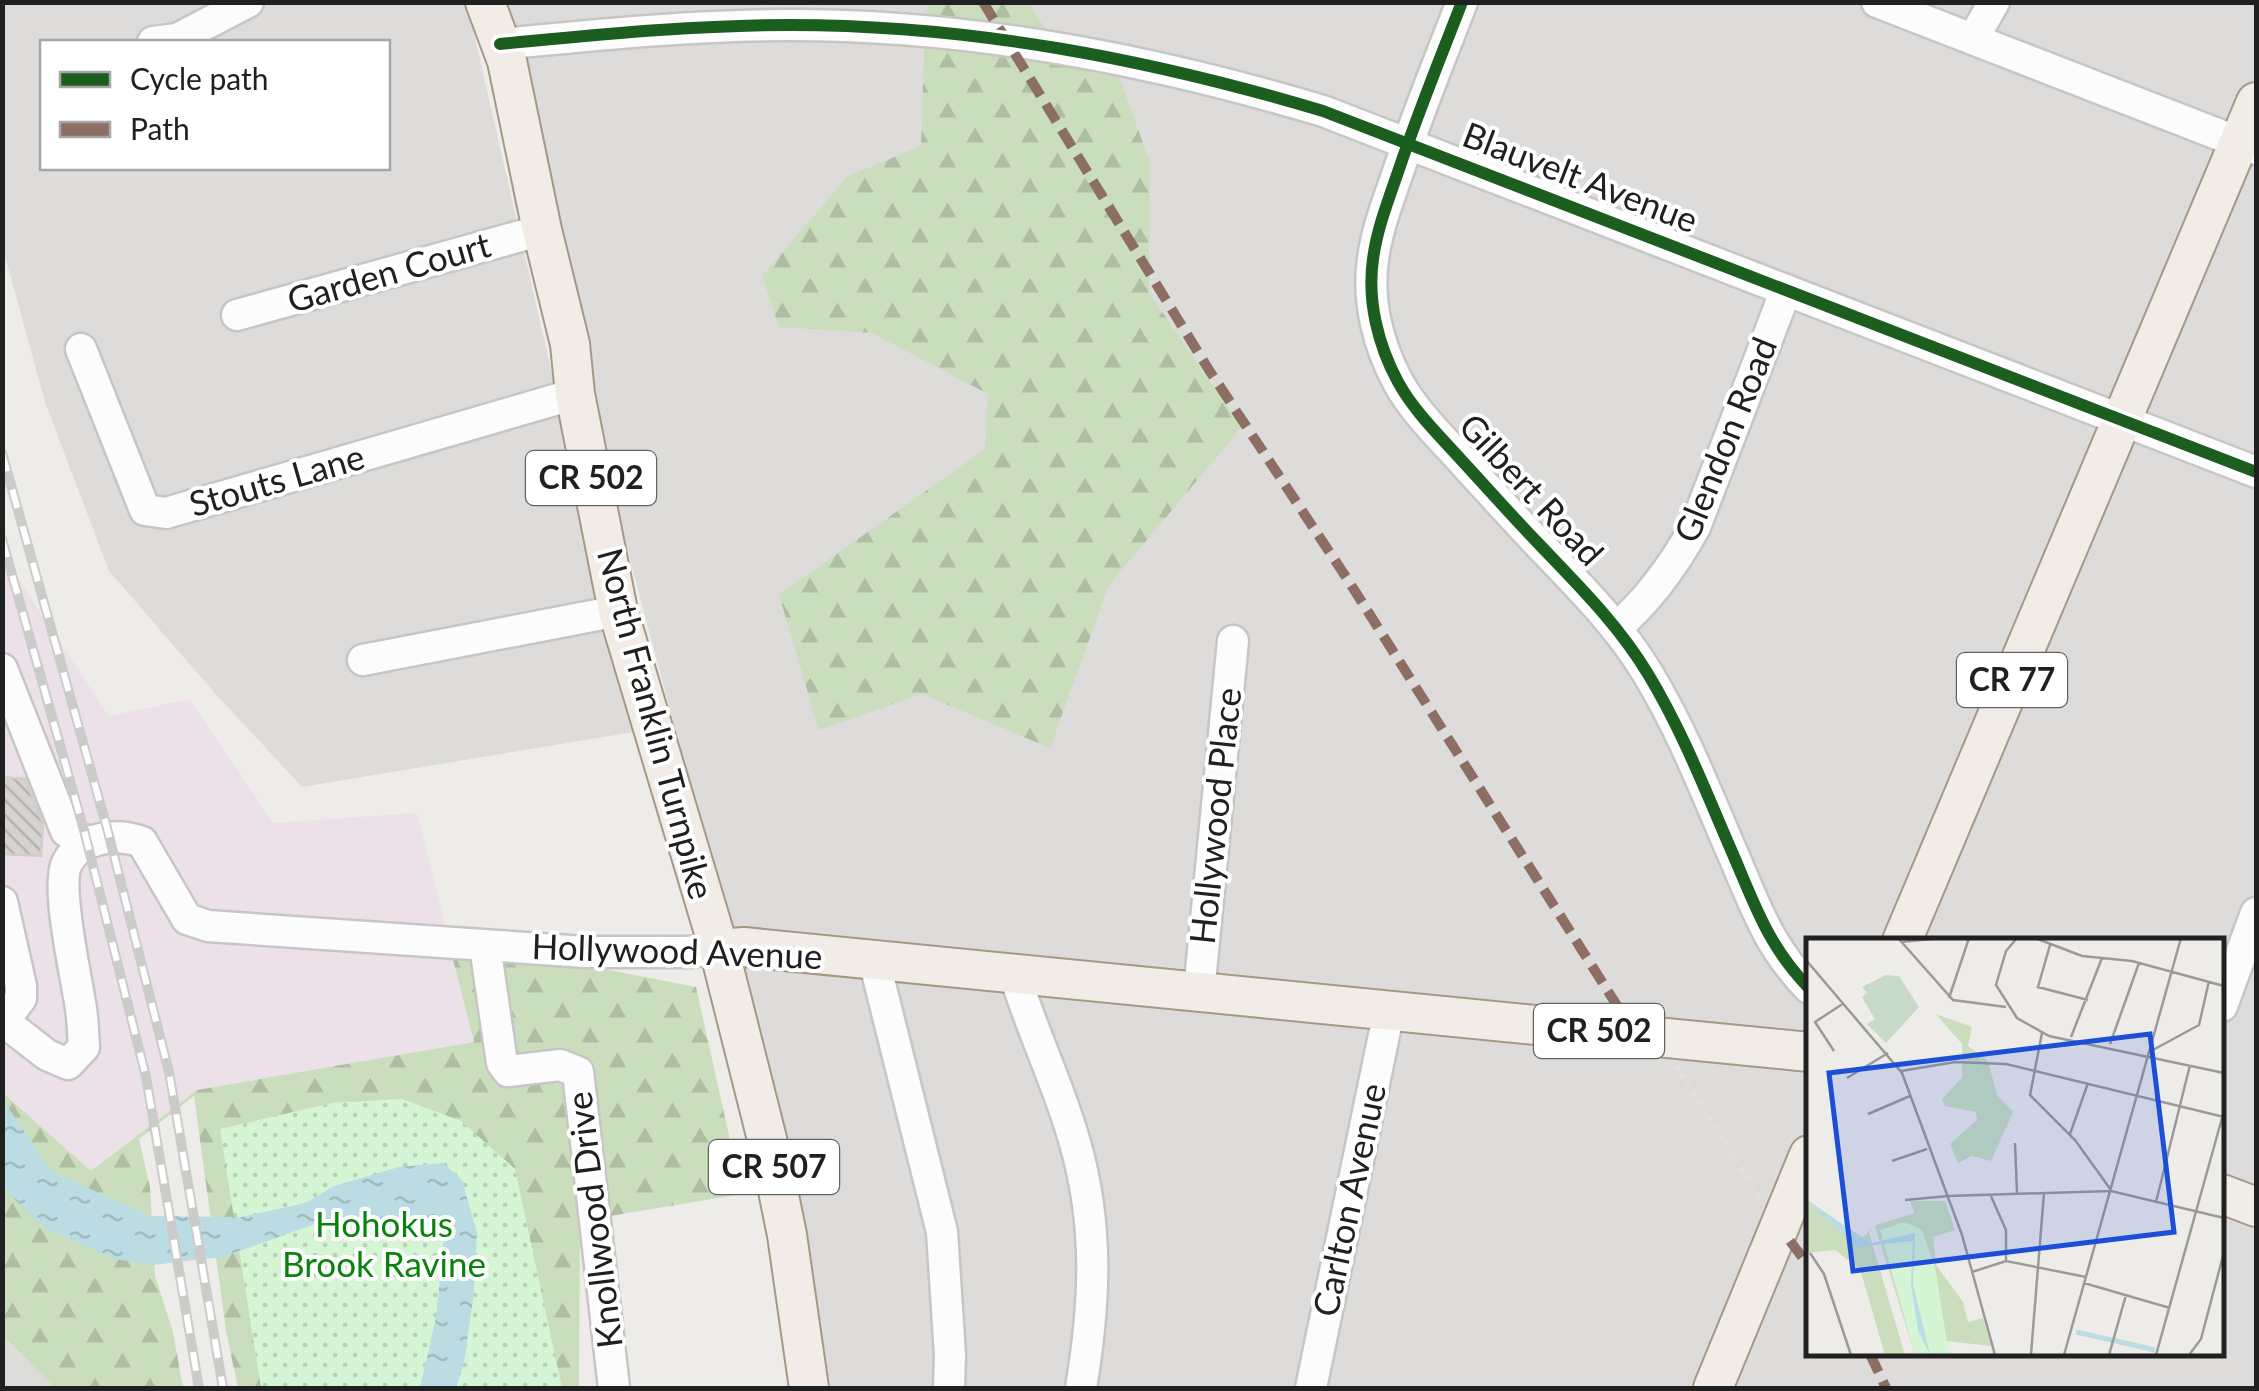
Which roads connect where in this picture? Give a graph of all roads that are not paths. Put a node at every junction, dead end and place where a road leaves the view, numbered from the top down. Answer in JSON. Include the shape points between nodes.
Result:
{"nodes":[{"id":1,"x":248,"y":2,"type":"edge"},
{"id":2,"x":484,"y":2,"type":"edge"},
{"id":3,"x":1462,"y":2,"type":"edge"},
{"id":4,"x":1877,"y":2,"type":"edge"},
{"id":5,"x":1994,"y":2,"type":"edge"},
{"id":6,"x":169,"y":40,"type":"edge"},
{"id":7,"x":1974,"y":40,"type":"junction"},
{"id":8,"x":500,"y":44,"type":"junction"},
{"id":9,"x":2252,"y":126,"type":"edge"},
{"id":10,"x":1408,"y":144,"type":"junction"},
{"id":11,"x":542,"y":230,"type":"junction"},
{"id":12,"x":1786,"y":290,"type":"junction"},
{"id":13,"x":236,"y":315,"type":"dead end"},
{"id":14,"x":81,"y":349,"type":"dead end"},
{"id":15,"x":574,"y":394,"type":"junction"},
{"id":16,"x":2122,"y":420,"type":"junction"},
{"id":17,"x":2256,"y":472,"type":"edge"},
{"id":18,"x":618,"y":611,"type":"junction"},
{"id":19,"x":1616,"y":628,"type":"junction"},
{"id":20,"x":1233,"y":641,"type":"dead end"},
{"id":21,"x":363,"y":660,"type":"dead end"},
{"id":22,"x":2,"y":669,"type":"edge"},
{"id":23,"x":87,"y":842,"type":"junction"},
{"id":24,"x":2,"y":902,"type":"edge"},
{"id":25,"x":2256,"y":913,"type":"edge"},
{"id":26,"x":1903,"y":938,"type":"edge"},
{"id":27,"x":486,"y":946,"type":"junction"},
{"id":28,"x":718,"y":949,"type":"junction"},
{"id":29,"x":874,"y":960,"type":"junction"},
{"id":30,"x":1015,"y":975,"type":"junction"},
{"id":31,"x":1806,"y":985,"type":"edge"},
{"id":32,"x":1199,"y":992,"type":"junction"},
{"id":33,"x":2224,"y":1001,"type":"edge"},
{"id":34,"x":1389,"y":1011,"type":"junction"},
{"id":35,"x":4,"y":1021,"type":"edge"},
{"id":36,"x":1806,"y":1052,"type":"edge"},
{"id":37,"x":1806,"y":1161,"type":"edge"},
{"id":38,"x":2224,"y":1195,"type":"edge"},
{"id":39,"x":2256,"y":1207,"type":"edge"},
{"id":40,"x":614,"y":1388,"type":"edge"},
{"id":41,"x":809,"y":1388,"type":"edge"},
{"id":42,"x":948,"y":1388,"type":"edge"},
{"id":43,"x":1081,"y":1388,"type":"edge"},
{"id":44,"x":1311,"y":1388,"type":"edge"},
{"id":45,"x":1713,"y":1388,"type":"edge"}],
"edges":[{"from":1,"to":6,"type":"street"},
{"from":2,"to":8,"type":"main road","name":"North Franklin Turnpike","number":"CR 502"},
{"from":3,"to":10,"type":"street","name":"Gilbert Road"},
{"from":4,"to":7,"type":"street"},
{"from":5,"to":7,"type":"street"},
{"from":7,"to":9,"type":"street"},
{"from":8,"to":10,"type":"street","name":"Blauvelt Avenue","via":[[773,25],[970,35],[1131,60],[1236,85]]},
{"from":8,"to":11,"type":"main road","name":"North Franklin Turnpike","number":"CR 502"},
{"from":9,"to":16,"type":"main road","number":"CR 77"},
{"from":10,"to":12,"type":"street","name":"Blauvelt Avenue"},
{"from":10,"to":19,"type":"street","name":"Gilbert Road","via":[[1372,263],[1376,326],[1386,356],[1418,411]]},
{"from":11,"to":13,"type":"street","name":"Garden Court"},
{"from":11,"to":15,"type":"main road","name":"North Franklin Turnpike","number":"CR 502","via":[[570,344]]},
{"from":12,"to":16,"type":"street","name":"Blauvelt Avenue"},
{"from":12,"to":19,"type":"street","name":"Glendon Road","via":[[1695,526],[1656,588]]},
{"from":14,"to":15,"type":"street","name":"Stouts Lane","via":[[145,510],[166,513]]},
{"from":15,"to":18,"type":"main road","name":"North Franklin Turnpike","number":"CR 502"},
{"from":16,"to":17,"type":"street","name":"Blauvelt Avenue"},
{"from":16,"to":26,"type":"main road","number":"CR 77"},
{"from":18,"to":21,"type":"street"},
{"from":18,"to":28,"type":"main road","name":"North Franklin Turnpike","number":"CR 502"},
{"from":19,"to":31,"type":"street","name":"Gilbert Road","via":[[1673,719],[1767,933]]},
{"from":20,"to":32,"type":"street","name":"Hollywood Place"},
{"from":22,"to":23,"type":"street","via":[[66,831]]},
{"from":23,"to":27,"type":"street","name":"Hollywood Avenue","via":[[126,836],[142,842],[187,919],[208,926]]},
{"from":23,"to":35,"type":"street","via":[[66,864],[64,897],[84,1048],[68,1064]]},
{"from":24,"to":35,"type":"street","via":[[21,986],[21,998]]},
{"from":25,"to":33,"type":"street"},
{"from":27,"to":28,"type":"street","name":"Hollywood Avenue"},
{"from":27,"to":40,"type":"street","name":"Knollwood Drive","via":[[502,1063],[508,1071],[560,1065],[578,1072]]},
{"from":28,"to":29,"type":"main road","name":"Hollywood Avenue","number":"CR 502"},
{"from":28,"to":41,"type":"main road","name":"North Franklin Turnpike","number":"CR 507","via":[[788,1235]]},
{"from":29,"to":30,"type":"main road","name":"Hollywood Avenue","number":"CR 502"},
{"from":29,"to":42,"type":"street","via":[[942,1232]]},
{"from":30,"to":32,"type":"main road","name":"Hollywood Avenue","number":"CR 502"},
{"from":30,"to":43,"type":"street","via":[[1086,1188],[1093,1290]]},
{"from":32,"to":34,"type":"main road","name":"Hollywood Avenue","number":"CR 502"},
{"from":34,"to":36,"type":"main road","name":"Hollywood Avenue","number":"CR 502"},
{"from":34,"to":44,"type":"street","name":"Carlton Avenue"},
{"from":37,"to":45,"type":"main road"},
{"from":38,"to":39,"type":"main road"}]}
